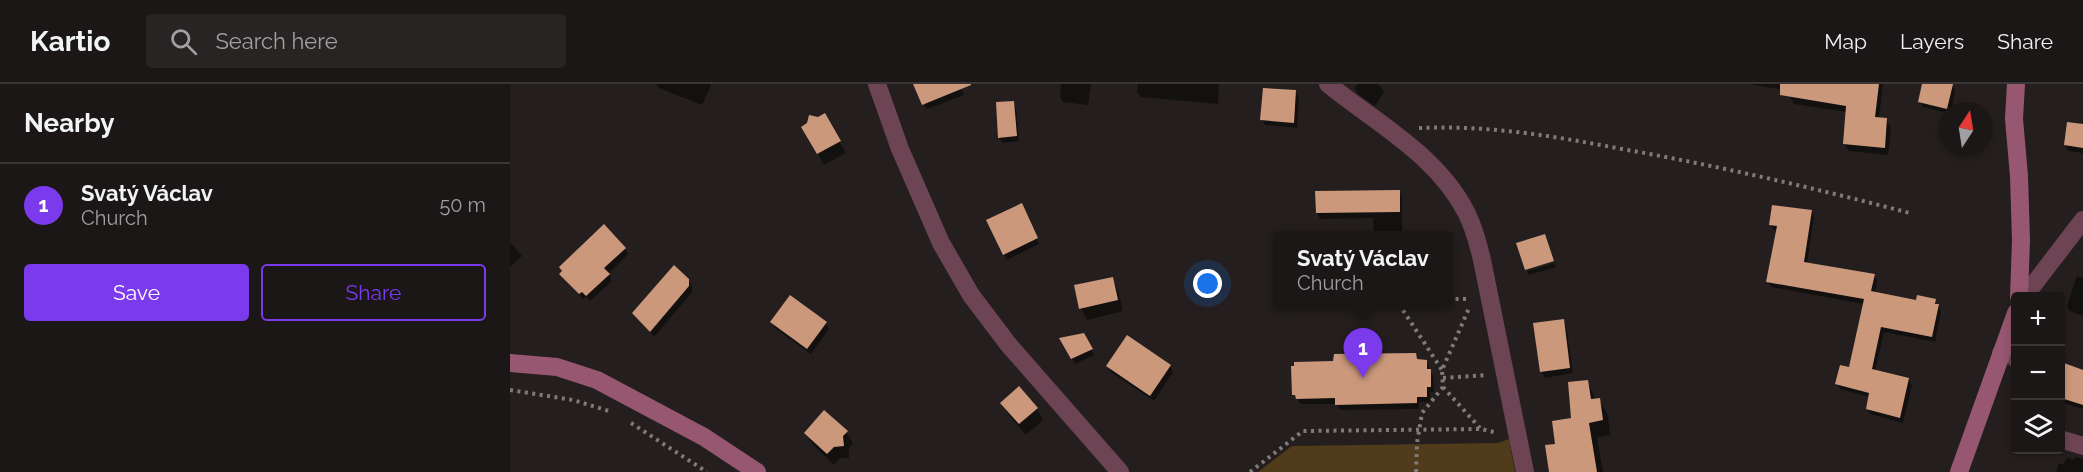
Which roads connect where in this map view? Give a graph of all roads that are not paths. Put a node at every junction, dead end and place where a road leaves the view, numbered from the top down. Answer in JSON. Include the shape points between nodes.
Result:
{"nodes":[{"id":1,"x":877,"y":84,"type":"edge"},
{"id":2,"x":1328,"y":84,"type":"edge"},
{"id":3,"x":2016,"y":84,"type":"edge"},
{"id":4,"x":2083,"y":220,"type":"edge"},
{"id":5,"x":2019,"y":292,"type":"edge"},
{"id":6,"x":2028,"y":292,"type":"edge"},
{"id":7,"x":2011,"y":340,"type":"edge"},
{"id":8,"x":2008,"y":356,"type":"edge"},
{"id":9,"x":510,"y":363,"type":"edge"},
{"id":10,"x":2065,"y":440,"type":"edge"},
{"id":11,"x":2083,"y":446,"type":"edge"},
{"id":12,"x":757,"y":472,"type":"edge"},
{"id":13,"x":1120,"y":472,"type":"edge"},
{"id":14,"x":1525,"y":472,"type":"edge"},
{"id":15,"x":1959,"y":472,"type":"edge"}],
"edges":[{"from":1,"to":13,"type":"street","via":[[941,243],[971,295],[1008,344]]},
{"from":2,"to":14,"type":"street","via":[[1436,171],[1465,210],[1480,249]]},
{"from":3,"to":5,"type":"street"},
{"from":4,"to":6,"type":"street"},
{"from":7,"to":8,"type":"street"},
{"from":8,"to":15,"type":"street"},
{"from":9,"to":12,"type":"street","via":[[557,367],[607,385],[704,437]]},
{"from":10,"to":11,"type":"street"}]}
